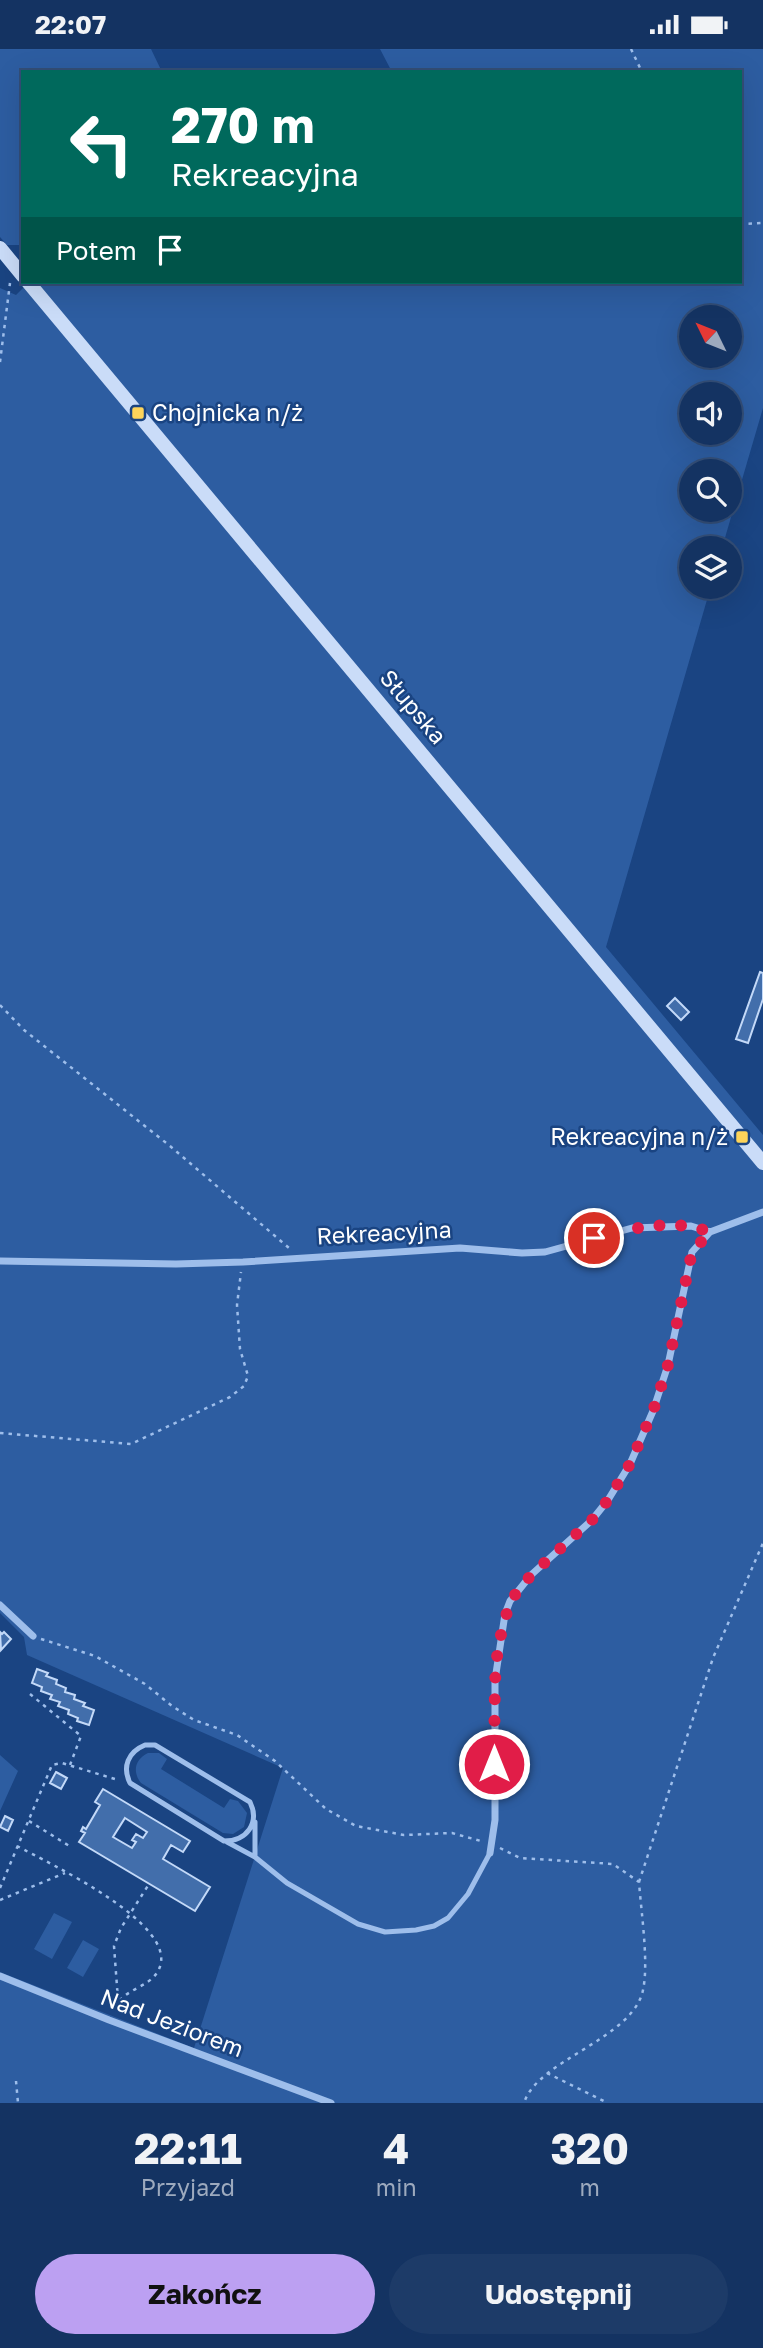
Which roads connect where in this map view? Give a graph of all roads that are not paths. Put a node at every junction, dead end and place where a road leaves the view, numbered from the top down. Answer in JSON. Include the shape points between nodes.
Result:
{"nodes":[{"id":1,"x":0,"y":248,"type":"edge"},
{"id":2,"x":6,"y":263,"type":"edge"},
{"id":3,"x":21,"y":274,"type":"edge"},
{"id":4,"x":30,"y":284,"type":"edge"},
{"id":5,"x":763,"y":1163,"type":"edge"},
{"id":6,"x":763,"y":1212,"type":"edge"},
{"id":7,"x":710,"y":1232,"type":"junction"},
{"id":8,"x":0,"y":1261,"type":"edge"},
{"id":9,"x":0,"y":1605,"type":"edge"},
{"id":10,"x":33,"y":1636,"type":"road end"},
{"id":11,"x":255,"y":1821,"type":"junction"},
{"id":12,"x":224,"y":1841,"type":"junction"},
{"id":13,"x":490,"y":1853,"type":"joint"},
{"id":14,"x":255,"y":1857,"type":"junction"},
{"id":15,"x":0,"y":1976,"type":"edge"},
{"id":16,"x":331,"y":2103,"type":"edge"}],
"edges":[{"from":1,"to":2,"type":"street"},
{"from":2,"to":3,"type":"street"},
{"from":4,"to":5,"type":"street","name":"Słupska"},
{"from":6,"to":7,"type":"street","name":"Rekreacyjna"},
{"from":7,"to":8,"type":"street","name":"Rekreacyjna","via":[[691,1226],[632,1228],[545,1252],[522,1253],[460,1248],[176,1264]]},
{"from":7,"to":13,"type":"street","via":[[692,1252],[668,1365],[630,1464],[592,1520],[531,1575],[505,1614],[495,1681]]},
{"from":9,"to":10,"type":"street"},
{"from":11,"to":12,"type":"lane","via":[[245,1837]]},
{"from":11,"to":12,"type":"lane","via":[[250,1802],[155,1745],[135,1749],[125,1765],[130,1783]]},
{"from":11,"to":14,"type":"lane"},
{"from":12,"to":14,"type":"lane"},
{"from":13,"to":14,"type":"lane","via":[[468,1894],[448,1918],[425,1928],[385,1932],[358,1924],[286,1883]]},
{"from":15,"to":16,"type":"street","name":"Nad Jeziorem"}]}
